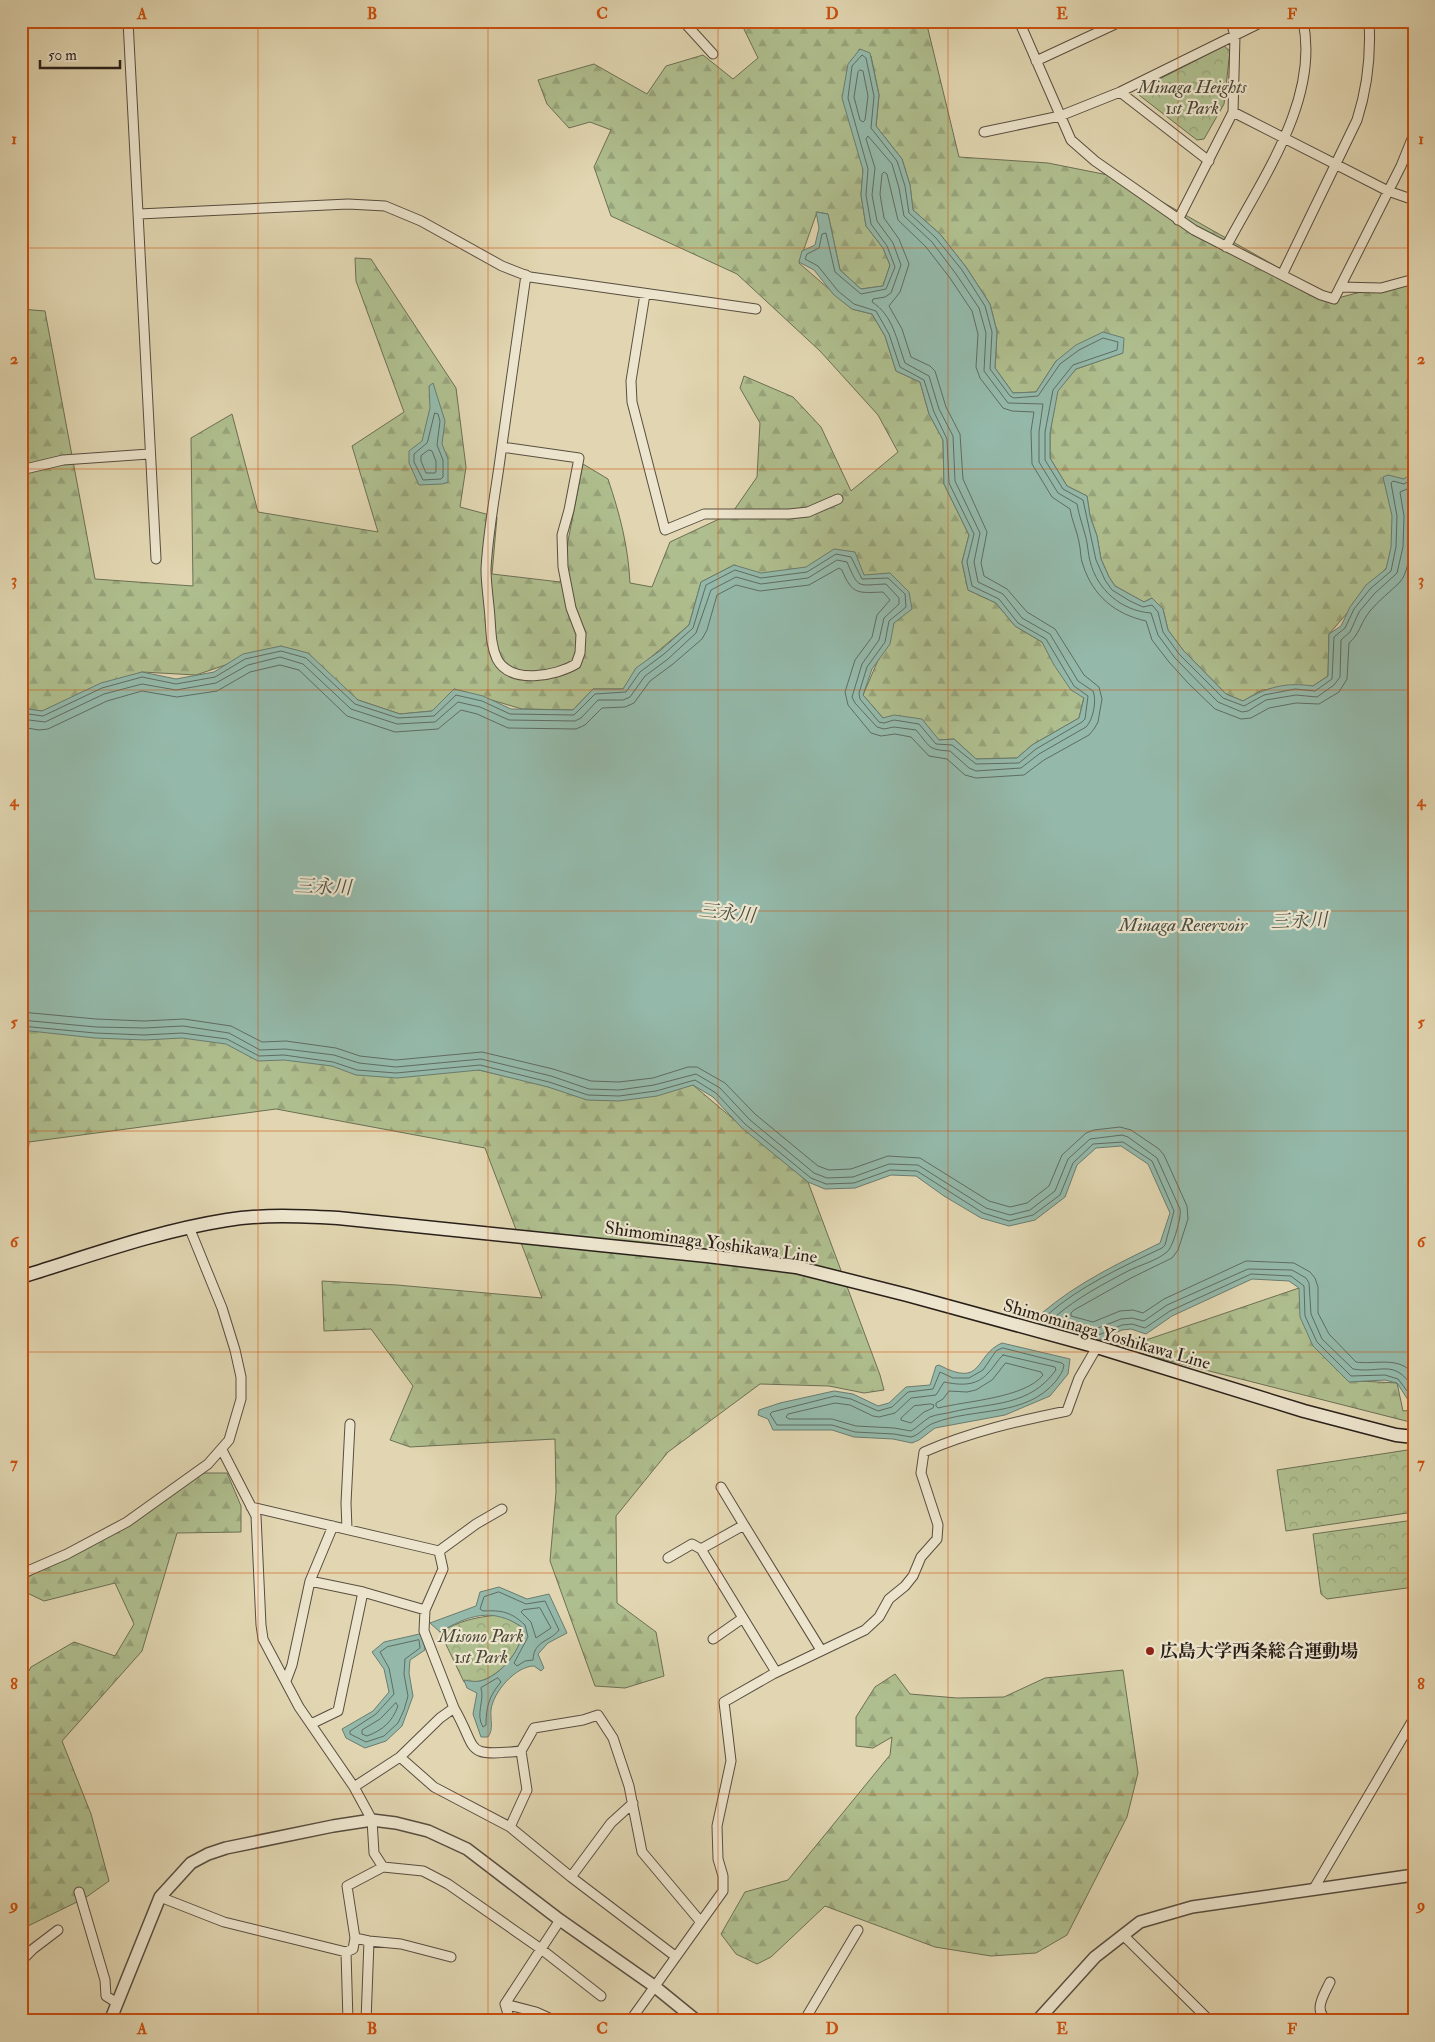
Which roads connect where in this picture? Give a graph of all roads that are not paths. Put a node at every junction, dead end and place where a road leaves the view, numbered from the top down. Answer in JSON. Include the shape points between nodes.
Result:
{"nodes":[{"id":1,"x":128,"y":21,"type":"edge"},
{"id":2,"x":683,"y":21,"type":"edge"},
{"id":3,"x":1018,"y":21,"type":"edge"},
{"id":4,"x":1122,"y":21,"type":"edge"},
{"id":5,"x":1231,"y":21,"type":"edge"},
{"id":6,"x":1264,"y":21,"type":"edge"},
{"id":7,"x":1303,"y":21,"type":"edge"},
{"id":8,"x":1369,"y":21,"type":"edge"},
{"id":9,"x":1235,"y":36,"type":"junction"},
{"id":10,"x":713,"y":54,"type":"dead end"},
{"id":11,"x":1036,"y":61,"type":"junction"},
{"id":12,"x":1120,"y":92,"type":"junction"},
{"id":13,"x":1233,"y":112,"type":"junction"},
{"id":14,"x":1060,"y":116,"type":"junction"},
{"id":15,"x":984,"y":132,"type":"dead end"},
{"id":16,"x":1414,"y":134,"type":"edge"},
{"id":17,"x":1284,"y":138,"type":"junction"},
{"id":18,"x":1209,"y":161,"type":"junction"},
{"id":19,"x":1336,"y":164,"type":"junction"},
{"id":20,"x":1388,"y":191,"type":"junction"},
{"id":21,"x":1414,"y":200,"type":"edge"},
{"id":22,"x":139,"y":214,"type":"junction"},
{"id":23,"x":1178,"y":220,"type":"junction"},
{"id":24,"x":1226,"y":246,"type":"junction"},
{"id":25,"x":526,"y":275,"type":"junction"},
{"id":26,"x":1282,"y":275,"type":"junction"},
{"id":27,"x":1414,"y":279,"type":"edge"},
{"id":28,"x":1340,"y":287,"type":"junction"},
{"id":29,"x":645,"y":294,"type":"junction"},
{"id":30,"x":756,"y":309,"type":"dead end"},
{"id":31,"x":502,"y":447,"type":"junction"},
{"id":32,"x":149,"y":454,"type":"junction"},
{"id":33,"x":21,"y":470,"type":"edge"},
{"id":34,"x":838,"y":499,"type":"dead end"},
{"id":35,"x":156,"y":559,"type":"dead end"},
{"id":36,"x":189,"y":1227,"type":"junction"},
{"id":37,"x":21,"y":1277,"type":"edge"},
{"id":38,"x":1097,"y":1347,"type":"junction"},
{"id":39,"x":350,"y":1424,"type":"dead end"},
{"id":40,"x":1414,"y":1437,"type":"edge"},
{"id":41,"x":222,"y":1450,"type":"junction"},
{"id":42,"x":721,"y":1487,"type":"dead end"},
{"id":43,"x":252,"y":1507,"type":"junction"},
{"id":44,"x":502,"y":1509,"type":"dead end"},
{"id":45,"x":744,"y":1525,"type":"junction"},
{"id":46,"x":333,"y":1526,"type":"junction"},
{"id":47,"x":347,"y":1529,"type":"junction"},
{"id":48,"x":701,"y":1550,"type":"junction"},
{"id":49,"x":439,"y":1551,"type":"junction"},
{"id":50,"x":668,"y":1558,"type":"dead end"},
{"id":51,"x":21,"y":1574,"type":"edge"},
{"id":52,"x":310,"y":1581,"type":"junction"},
{"id":53,"x":362,"y":1592,"type":"junction"},
{"id":54,"x":425,"y":1610,"type":"junction"},
{"id":55,"x":743,"y":1618,"type":"junction"},
{"id":56,"x":713,"y":1639,"type":"dead end"},
{"id":57,"x":821,"y":1650,"type":"junction"},
{"id":58,"x":776,"y":1672,"type":"junction"},
{"id":59,"x":286,"y":1681,"type":"junction"},
{"id":60,"x":454,"y":1708,"type":"junction"},
{"id":61,"x":1414,"y":1718,"type":"edge"},
{"id":62,"x":311,"y":1724,"type":"junction"},
{"id":63,"x":521,"y":1751,"type":"junction"},
{"id":64,"x":400,"y":1757,"type":"junction"},
{"id":65,"x":354,"y":1787,"type":"junction"},
{"id":66,"x":633,"y":1803,"type":"junction"},
{"id":67,"x":372,"y":1820,"type":"junction"},
{"id":68,"x":510,"y":1827,"type":"junction"},
{"id":69,"x":383,"y":1867,"type":"junction"},
{"id":70,"x":1414,"y":1875,"type":"edge"},
{"id":71,"x":570,"y":1877,"type":"junction"},
{"id":72,"x":1313,"y":1890,"type":"junction"},
{"id":73,"x":79,"y":1892,"type":"dead end"},
{"id":74,"x":160,"y":1897,"type":"junction"},
{"id":75,"x":560,"y":1920,"type":"junction"},
{"id":76,"x":700,"y":1921,"type":"junction"},
{"id":77,"x":58,"y":1930,"type":"dead end"},
{"id":78,"x":858,"y":1930,"type":"dead end"},
{"id":79,"x":1123,"y":1936,"type":"junction"},
{"id":80,"x":356,"y":1938,"type":"junction"},
{"id":81,"x":369,"y":1941,"type":"junction"},
{"id":82,"x":541,"y":1949,"type":"junction"},
{"id":83,"x":346,"y":1952,"type":"junction"},
{"id":84,"x":675,"y":1956,"type":"junction"},
{"id":85,"x":451,"y":1957,"type":"dead end"},
{"id":86,"x":21,"y":1961,"type":"edge"},
{"id":87,"x":1330,"y":1982,"type":"dead end"},
{"id":88,"x":654,"y":1986,"type":"junction"},
{"id":89,"x":602,"y":1996,"type":"dead end"},
{"id":90,"x":117,"y":2003,"type":"junction"},
{"id":91,"x":505,"y":2004,"type":"junction"},
{"id":92,"x":110,"y":2021,"type":"edge"},
{"id":93,"x":348,"y":2021,"type":"edge"},
{"id":94,"x":366,"y":2021,"type":"edge"},
{"id":95,"x":510,"y":2021,"type":"edge"},
{"id":96,"x":556,"y":2021,"type":"edge"},
{"id":97,"x":630,"y":2021,"type":"edge"},
{"id":98,"x":697,"y":2021,"type":"edge"},
{"id":99,"x":804,"y":2021,"type":"edge"},
{"id":100,"x":1037,"y":2021,"type":"edge"},
{"id":101,"x":1210,"y":2021,"type":"edge"},
{"id":102,"x":1330,"y":2021,"type":"edge"}],
"edges":[{"from":1,"to":22,"type":"street"},
{"from":2,"to":10,"type":"street"},
{"from":3,"to":11,"type":"street"},
{"from":4,"to":11,"type":"street"},
{"from":5,"to":9,"type":"street"},
{"from":6,"to":9,"type":"street"},
{"from":7,"to":17,"type":"street","via":[[1306,37],[1304,70],[1298,104]]},
{"from":8,"to":19,"type":"street","via":[[1365,96]]},
{"from":9,"to":12,"type":"street"},
{"from":9,"to":13,"type":"street"},
{"from":11,"to":14,"type":"street"},
{"from":12,"to":14,"type":"street"},
{"from":12,"to":18,"type":"street"},
{"from":13,"to":17,"type":"street"},
{"from":13,"to":18,"type":"street"},
{"from":14,"to":15,"type":"street"},
{"from":14,"to":23,"type":"street","via":[[1071,140]]},
{"from":16,"to":20,"type":"street"},
{"from":17,"to":19,"type":"street"},
{"from":17,"to":24,"type":"street"},
{"from":18,"to":23,"type":"street"},
{"from":19,"to":20,"type":"street"},
{"from":19,"to":26,"type":"street"},
{"from":20,"to":21,"type":"street"},
{"from":20,"to":28,"type":"street"},
{"from":22,"to":25,"type":"street","via":[[348,204],[385,206]]},
{"from":22,"to":32,"type":"street"},
{"from":23,"to":24,"type":"street"},
{"from":24,"to":26,"type":"street"},
{"from":25,"to":29,"type":"street"},
{"from":25,"to":31,"type":"street"},
{"from":26,"to":28,"type":"street","via":[[1334,299]]},
{"from":27,"to":28,"type":"street","via":[[1381,288]]},
{"from":29,"to":30,"type":"street"},
{"from":29,"to":34,"type":"street","via":[[631,381],[632,402],[665,530],[704,514],[808,512]]},
{"from":31,"to":31,"type":"street","via":[[486,570],[492,644],[498,660],[507,670],[526,676],[549,674],[576,664],[580,653],[581,634],[571,608],[563,567],[562,535],[579,458]]},
{"from":32,"to":33,"type":"street","via":[[62,460]]},
{"from":32,"to":35,"type":"street"},
{"from":36,"to":37,"type":"main road","name":"Shimominaga Yoshikawa Line"},
{"from":36,"to":38,"type":"main road","name":"Shimominaga Yoshikawa Line","via":[[229,1219],[280,1215],[338,1218],[796,1267]]},
{"from":36,"to":41,"type":"street","via":[[222,1308],[241,1377],[241,1399],[235,1424]]},
{"from":38,"to":40,"type":"main road","name":"Shimominaga Yoshikawa Line","via":[[1304,1411]]},
{"from":38,"to":57,"type":"street","via":[[1079,1378],[1067,1410],[1020,1420],[946,1442],[924,1452],[921,1474],[938,1525],[937,1539],[921,1557],[913,1576],[889,1599],[872,1624]]},
{"from":39,"to":47,"type":"street"},
{"from":41,"to":43,"type":"street"},
{"from":41,"to":51,"type":"street","via":[[208,1464],[127,1522]]},
{"from":42,"to":45,"type":"street"},
{"from":43,"to":46,"type":"street"},
{"from":43,"to":59,"type":"street","via":[[256,1516],[263,1639]]},
{"from":44,"to":49,"type":"street"},
{"from":45,"to":48,"type":"street"},
{"from":45,"to":57,"type":"street"},
{"from":46,"to":47,"type":"street"},
{"from":46,"to":52,"type":"street"},
{"from":47,"to":49,"type":"street"},
{"from":48,"to":50,"type":"street","via":[[692,1544]]},
{"from":48,"to":55,"type":"street"},
{"from":49,"to":54,"type":"street","via":[[443,1569]]},
{"from":52,"to":53,"type":"street"},
{"from":52,"to":59,"type":"street"},
{"from":53,"to":54,"type":"street"},
{"from":53,"to":62,"type":"street","via":[[338,1711]]},
{"from":54,"to":60,"type":"street","via":[[424,1631]]},
{"from":55,"to":56,"type":"street"},
{"from":55,"to":58,"type":"street"},
{"from":57,"to":58,"type":"street"},
{"from":58,"to":76,"type":"street","via":[[724,1702],[731,1761],[717,1826],[723,1891]]},
{"from":59,"to":62,"type":"street"},
{"from":60,"to":63,"type":"street","via":[[471,1745],[480,1752]]},
{"from":60,"to":64,"type":"street"},
{"from":61,"to":72,"type":"street"},
{"from":62,"to":65,"type":"street"},
{"from":63,"to":66,"type":"street","via":[[534,1728],[598,1715],[613,1738]]},
{"from":63,"to":68,"type":"street","via":[[527,1790]]},
{"from":64,"to":65,"type":"street"},
{"from":64,"to":68,"type":"street","via":[[434,1788]]},
{"from":65,"to":67,"type":"street"},
{"from":66,"to":71,"type":"street","via":[[611,1823]]},
{"from":66,"to":76,"type":"street","via":[[642,1852]]},
{"from":67,"to":69,"type":"street","via":[[374,1853]]},
{"from":67,"to":74,"type":"street","via":[[208,1854],[191,1863]]},
{"from":67,"to":75,"type":"street","via":[[428,1831],[467,1849]]},
{"from":68,"to":71,"type":"street"},
{"from":69,"to":80,"type":"street","via":[[347,1886]]},
{"from":69,"to":82,"type":"street","via":[[423,1871],[448,1884]]},
{"from":70,"to":72,"type":"street"},
{"from":71,"to":84,"type":"street"},
{"from":72,"to":79,"type":"street","via":[[1192,1907],[1140,1922]]},
{"from":73,"to":90,"type":"street","via":[[105,1980],[106,1996]]},
{"from":74,"to":83,"type":"street","via":[[224,1922]]},
{"from":74,"to":90,"type":"street"},
{"from":75,"to":82,"type":"street"},
{"from":75,"to":88,"type":"street"},
{"from":76,"to":84,"type":"street"},
{"from":77,"to":86,"type":"street"},
{"from":78,"to":99,"type":"street"},
{"from":79,"to":100,"type":"street","via":[[1094,1957]]},
{"from":79,"to":101,"type":"street"},
{"from":80,"to":81,"type":"street"},
{"from":80,"to":83,"type":"street","via":[[353,1949]]},
{"from":81,"to":85,"type":"street","via":[[401,1944]]},
{"from":81,"to":94,"type":"street"},
{"from":82,"to":89,"type":"street"},
{"from":82,"to":91,"type":"street"},
{"from":83,"to":93,"type":"street"},
{"from":84,"to":88,"type":"street"},
{"from":87,"to":102,"type":"street","via":[[1320,2013]]},
{"from":88,"to":97,"type":"street"},
{"from":88,"to":98,"type":"street"},
{"from":90,"to":92,"type":"street"},
{"from":91,"to":95,"type":"street"},
{"from":91,"to":96,"type":"street"}]}
